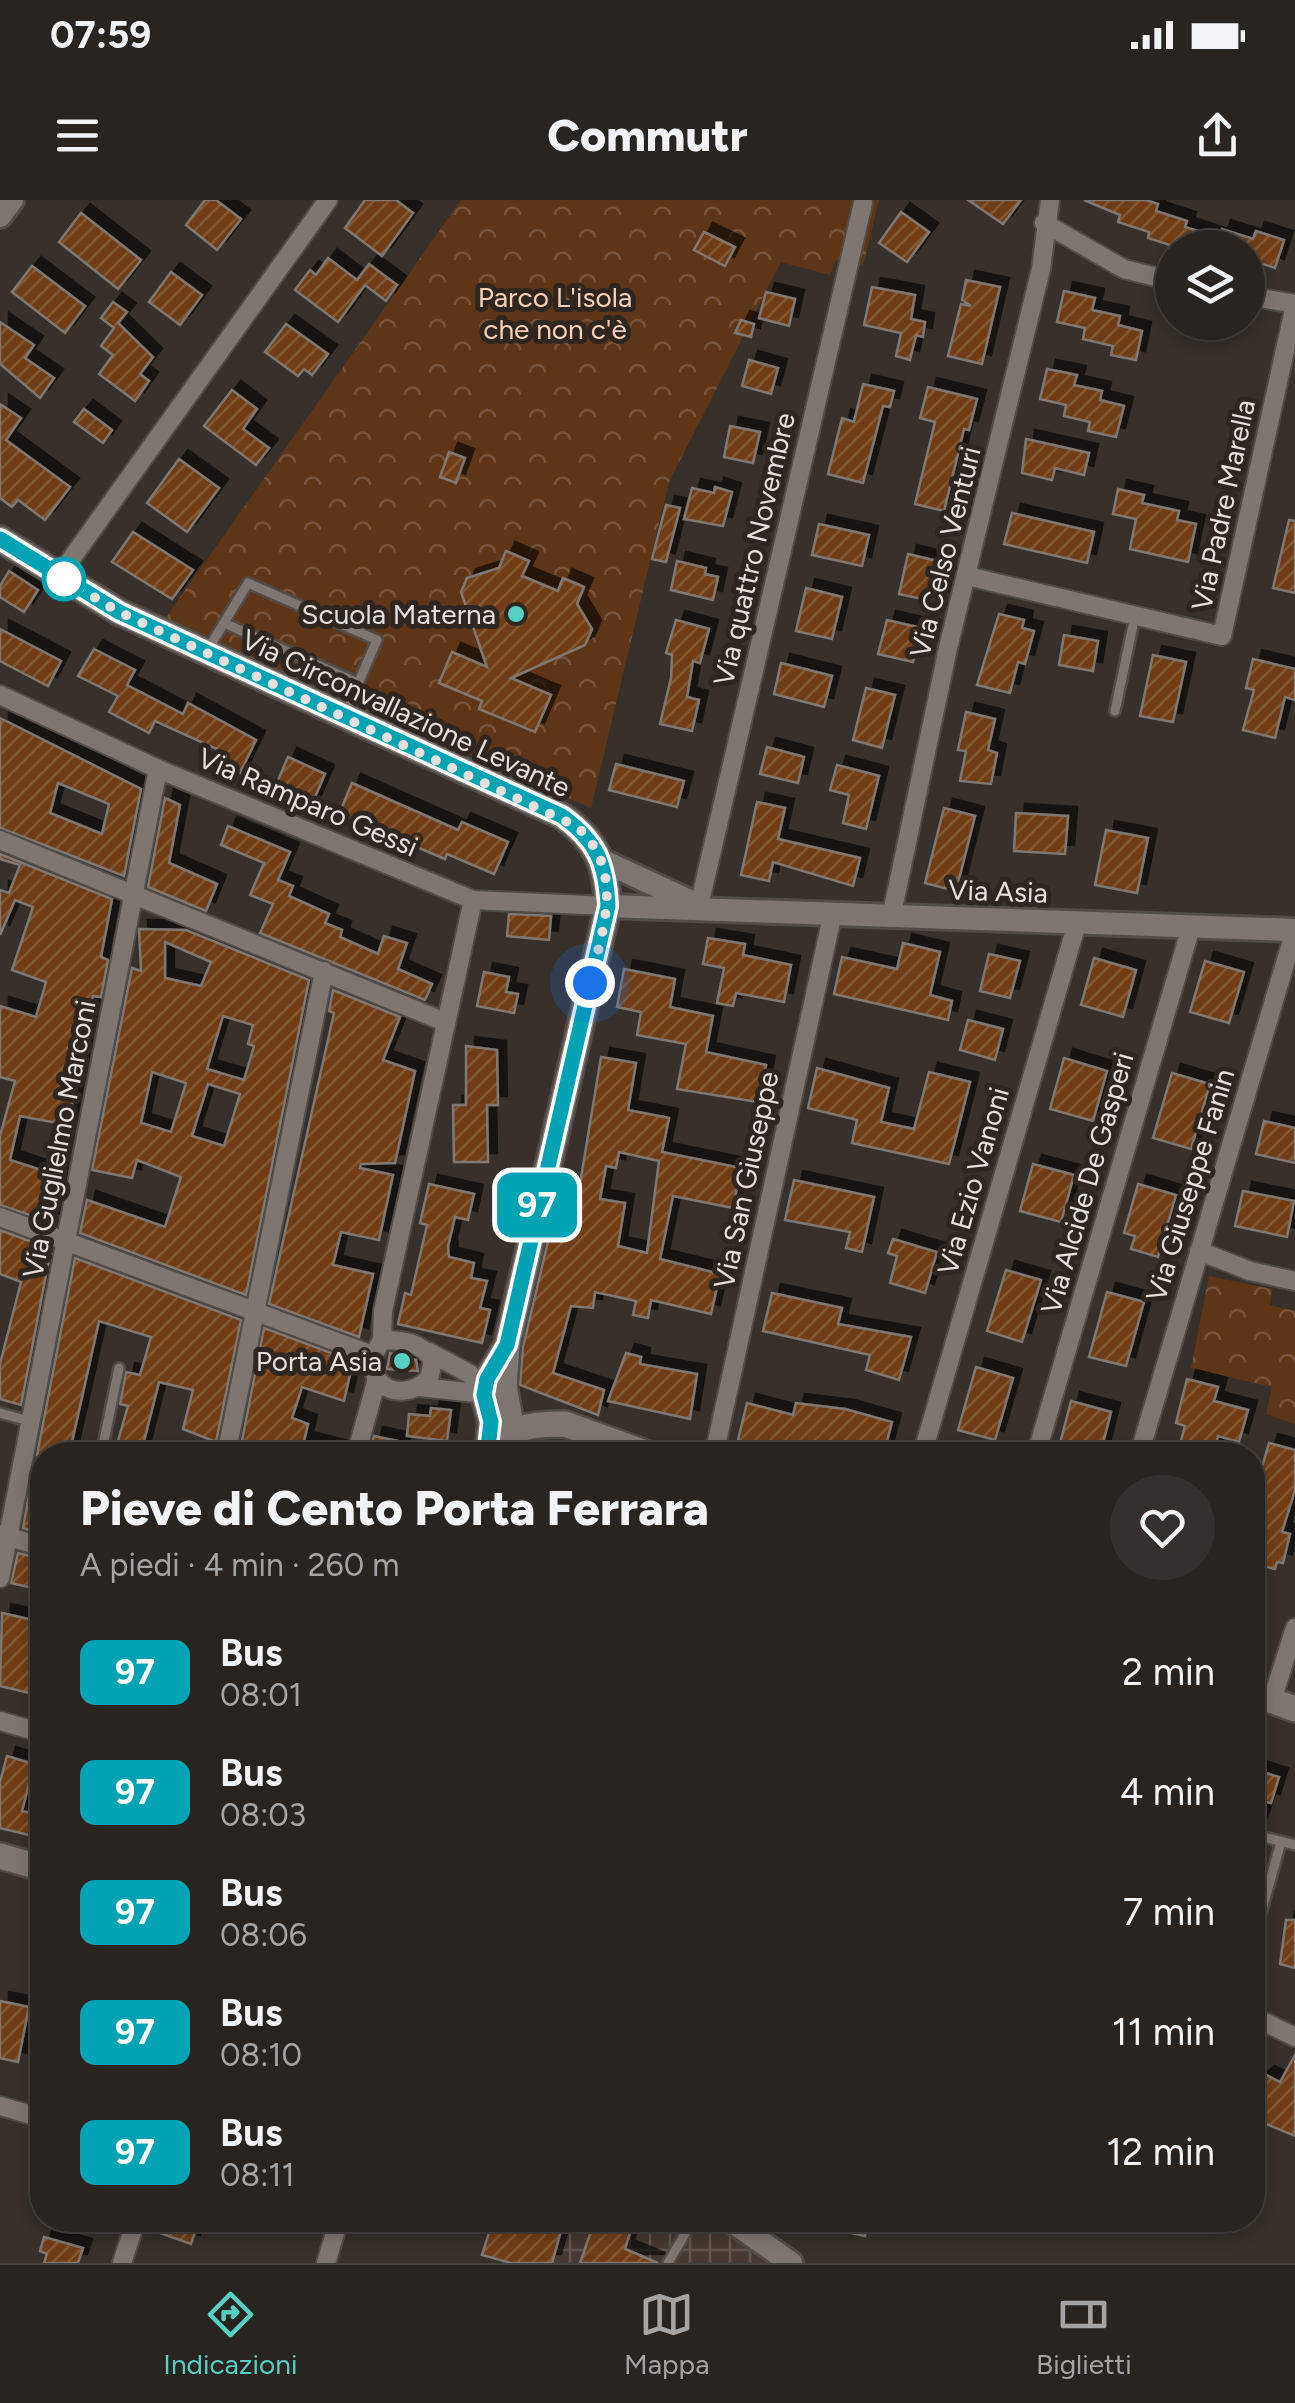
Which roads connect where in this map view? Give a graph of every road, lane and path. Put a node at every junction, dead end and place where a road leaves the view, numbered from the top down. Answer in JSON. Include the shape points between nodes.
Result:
{"nodes":[{"id":1,"x":12,"y":200,"type":"edge"},
{"id":2,"x":328,"y":200,"type":"edge"},
{"id":3,"x":1050,"y":200,"type":"edge"},
{"id":4,"x":863,"y":203,"type":"dead end"},
{"id":5,"x":0,"y":216,"type":"edge"},
{"id":6,"x":1044,"y":223,"type":"junction"},
{"id":7,"x":1155,"y":276,"type":"edge"},
{"id":8,"x":1265,"y":299,"type":"edge"},
{"id":9,"x":1295,"y":305,"type":"edge"},
{"id":10,"x":0,"y":538,"type":"edge"},
{"id":11,"x":59,"y":576,"type":"junction"},
{"id":12,"x":967,"y":576,"type":"junction"},
{"id":13,"x":1135,"y":616,"type":"junction"},
{"id":14,"x":224,"y":623,"type":"junction"},
{"id":15,"x":212,"y":641,"type":"dead end"},
{"id":16,"x":358,"y":683,"type":"junction"},
{"id":17,"x":0,"y":695,"type":"edge"},
{"id":18,"x":350,"y":702,"type":"dead end"},
{"id":19,"x":1114,"y":711,"type":"dead end"},
{"id":20,"x":158,"y":769,"type":"junction"},
{"id":21,"x":0,"y":840,"type":"edge"},
{"id":22,"x":603,"y":861,"type":"junction"},
{"id":23,"x":134,"y":893,"type":"junction"},
{"id":24,"x":473,"y":900,"type":"junction"},
{"id":25,"x":608,"y":906,"type":"junction"},
{"id":26,"x":699,"y":906,"type":"junction"},
{"id":27,"x":832,"y":917,"type":"junction"},
{"id":28,"x":891,"y":918,"type":"junction"},
{"id":29,"x":1077,"y":923,"type":"junction"},
{"id":30,"x":1191,"y":927,"type":"junction"},
{"id":31,"x":1295,"y":930,"type":"edge"},
{"id":32,"x":324,"y":970,"type":"junction"},
{"id":33,"x":445,"y":1022,"type":"junction"},
{"id":34,"x":0,"y":1217,"type":"edge"},
{"id":35,"x":68,"y":1243,"type":"junction"},
{"id":36,"x":1199,"y":1251,"type":"junction"},
{"id":37,"x":1295,"y":1281,"type":"edge"},
{"id":38,"x":254,"y":1310,"type":"junction"},
{"id":39,"x":377,"y":1347,"type":"junction"},
{"id":40,"x":429,"y":1352,"type":"junction"},
{"id":41,"x":502,"y":1354,"type":"junction"},
{"id":42,"x":450,"y":1362,"type":"junction"},
{"id":43,"x":119,"y":1368,"type":"dead end"},
{"id":44,"x":377,"y":1378,"type":"junction"},
{"id":45,"x":420,"y":1387,"type":"junction"},
{"id":46,"x":493,"y":1401,"type":"junction"},
{"id":47,"x":0,"y":1413,"type":"edge"},
{"id":48,"x":32,"y":1422,"type":"junction"},
{"id":49,"x":565,"y":1424,"type":"junction"},
{"id":50,"x":512,"y":1432,"type":"junction"},
{"id":51,"x":104,"y":1442,"type":"edge"},
{"id":52,"x":229,"y":1442,"type":"edge"},
{"id":53,"x":360,"y":1442,"type":"edge"},
{"id":54,"x":489,"y":1442,"type":"edge"},
{"id":55,"x":497,"y":1442,"type":"edge"},
{"id":56,"x":615,"y":1442,"type":"edge"},
{"id":57,"x":717,"y":1442,"type":"edge"},
{"id":58,"x":926,"y":1442,"type":"edge"},
{"id":59,"x":1040,"y":1442,"type":"edge"},
{"id":60,"x":1143,"y":1442,"type":"edge"},
{"id":61,"x":4,"y":1535,"type":"edge"},
{"id":62,"x":30,"y":1544,"type":"edge"},
{"id":63,"x":0,"y":1578,"type":"edge"},
{"id":64,"x":1295,"y":1628,"type":"edge"},
{"id":65,"x":1273,"y":1700,"type":"edge"},
{"id":66,"x":0,"y":1721,"type":"edge"},
{"id":67,"x":30,"y":1730,"type":"edge"},
{"id":68,"x":1265,"y":1837,"type":"edge"},
{"id":69,"x":1281,"y":1842,"type":"junction"},
{"id":70,"x":1295,"y":1846,"type":"edge"},
{"id":71,"x":0,"y":1856,"type":"edge"},
{"id":72,"x":30,"y":1865,"type":"edge"},
{"id":73,"x":1265,"y":1899,"type":"edge"},
{"id":74,"x":1265,"y":2022,"type":"edge"},
{"id":75,"x":1295,"y":2037,"type":"edge"},
{"id":76,"x":0,"y":2106,"type":"edge"},
{"id":77,"x":30,"y":2115,"type":"edge"},
{"id":78,"x":132,"y":2232,"type":"edge"},
{"id":79,"x":335,"y":2232,"type":"edge"},
{"id":80,"x":686,"y":2232,"type":"edge"},
{"id":81,"x":747,"y":2232,"type":"edge"},
{"id":82,"x":122,"y":2263,"type":"edge"},
{"id":83,"x":326,"y":2263,"type":"edge"},
{"id":84,"x":668,"y":2263,"type":"edge"},
{"id":85,"x":792,"y":2263,"type":"edge"}],
"edges":[{"from":1,"to":5,"type":"street"},
{"from":2,"to":11,"type":"street"},
{"from":3,"to":6,"type":"street","name":"Via Celso Venturi"},
{"from":4,"to":26,"type":"street","name":"Via quattro Novembre"},
{"from":6,"to":7,"type":"street","via":[[1124,269]]},
{"from":6,"to":12,"type":"street","name":"Via Celso Venturi","via":[[1041,269]]},
{"from":8,"to":9,"type":"street"},
{"from":9,"to":13,"type":"street","name":"Via Padre Marella","via":[[1222,636]]},
{"from":10,"to":11,"type":"main road","name":"Via Circonvallazione Levante"},
{"from":11,"to":22,"type":"main road","name":"Via Circonvallazione Levante","via":[[169,636],[562,816],[588,837]]},
{"from":12,"to":13,"type":"street","name":"Via Padre Marella"},
{"from":12,"to":28,"type":"street","name":"Via Celso Venturi"},
{"from":13,"to":19,"type":"lane"},
{"from":14,"to":15,"type":"lane"},
{"from":14,"to":16,"type":"lane"},
{"from":14,"to":16,"type":"lane","via":[[248,583],[376,640]]},
{"from":16,"to":18,"type":"lane"},
{"from":17,"to":20,"type":"street","name":"Via Ramparo Gessi"},
{"from":20,"to":23,"type":"street","name":"Via Guglielmo Marconi"},
{"from":20,"to":24,"type":"street","name":"Via Ramparo Gessi"},
{"from":21,"to":23,"type":"street"},
{"from":22,"to":25,"type":"main road"},
{"from":22,"to":26,"type":"street","name":"Via Asia"},
{"from":23,"to":32,"type":"street"},
{"from":23,"to":35,"type":"street","name":"Via Guglielmo Marconi"},
{"from":24,"to":25,"type":"street","name":"Via Ramparo Gessi"},
{"from":24,"to":33,"type":"street"},
{"from":25,"to":26,"type":"street","name":"Via Asia"},
{"from":25,"to":41,"type":"main road"},
{"from":26,"to":27,"type":"street","name":"Via Asia"},
{"from":27,"to":28,"type":"street","name":"Via Asia"},
{"from":27,"to":57,"type":"street","name":"Via San Giuseppe"},
{"from":28,"to":29,"type":"street","name":"Via Asia"},
{"from":29,"to":30,"type":"street","name":"Via Asia"},
{"from":29,"to":58,"type":"street","name":"Via Ezio Vanoni"},
{"from":30,"to":31,"type":"street","name":"Via Asia"},
{"from":30,"to":59,"type":"street","name":"Via Alcide De Gasperi"},
{"from":31,"to":36,"type":"street","name":"Via Giuseppe Fanin"},
{"from":32,"to":33,"type":"street"},
{"from":32,"to":38,"type":"street"},
{"from":33,"to":39,"type":"street"},
{"from":34,"to":35,"type":"street"},
{"from":35,"to":38,"type":"street"},
{"from":35,"to":48,"type":"street","name":"Via Guglielmo Marconi"},
{"from":36,"to":37,"type":"street"},
{"from":36,"to":60,"type":"street","name":"Via Giuseppe Fanin"},
{"from":38,"to":39,"type":"street"},
{"from":38,"to":52,"type":"street"},
{"from":39,"to":40,"type":"street","via":[[417,1345]]},
{"from":39,"to":44,"type":"street"},
{"from":40,"to":42,"type":"street"},
{"from":40,"to":45,"type":"street","via":[[432,1370]]},
{"from":41,"to":42,"type":"street","via":[[477,1368]]},
{"from":41,"to":46,"type":"main road"},
{"from":42,"to":46,"type":"street"},
{"from":43,"to":51,"type":"lane"},
{"from":44,"to":45,"type":"street","via":[[399,1392]]},
{"from":44,"to":53,"type":"street"},
{"from":45,"to":46,"type":"street"},
{"from":46,"to":49,"type":"main road"},
{"from":46,"to":50,"type":"main road"},
{"from":46,"to":54,"type":"main road"},
{"from":47,"to":48,"type":"lane"},
{"from":48,"to":61,"type":"street","name":"Via Guglielmo Marconi"},
{"from":49,"to":50,"type":"main road"},
{"from":49,"to":56,"type":"main road"},
{"from":50,"to":55,"type":"main road"},
{"from":61,"to":62,"type":"street"},
{"from":61,"to":63,"type":"street","name":"Via Guglielmo Marconi"},
{"from":64,"to":65,"type":"street"},
{"from":66,"to":67,"type":"street"},
{"from":68,"to":69,"type":"lane"},
{"from":69,"to":70,"type":"lane"},
{"from":69,"to":73,"type":"lane"},
{"from":71,"to":72,"type":"main road"},
{"from":74,"to":75,"type":"street"},
{"from":76,"to":77,"type":"street"},
{"from":78,"to":82,"type":"street"},
{"from":79,"to":83,"type":"street"},
{"from":80,"to":84,"type":"lane"},
{"from":81,"to":85,"type":"street"}]}
